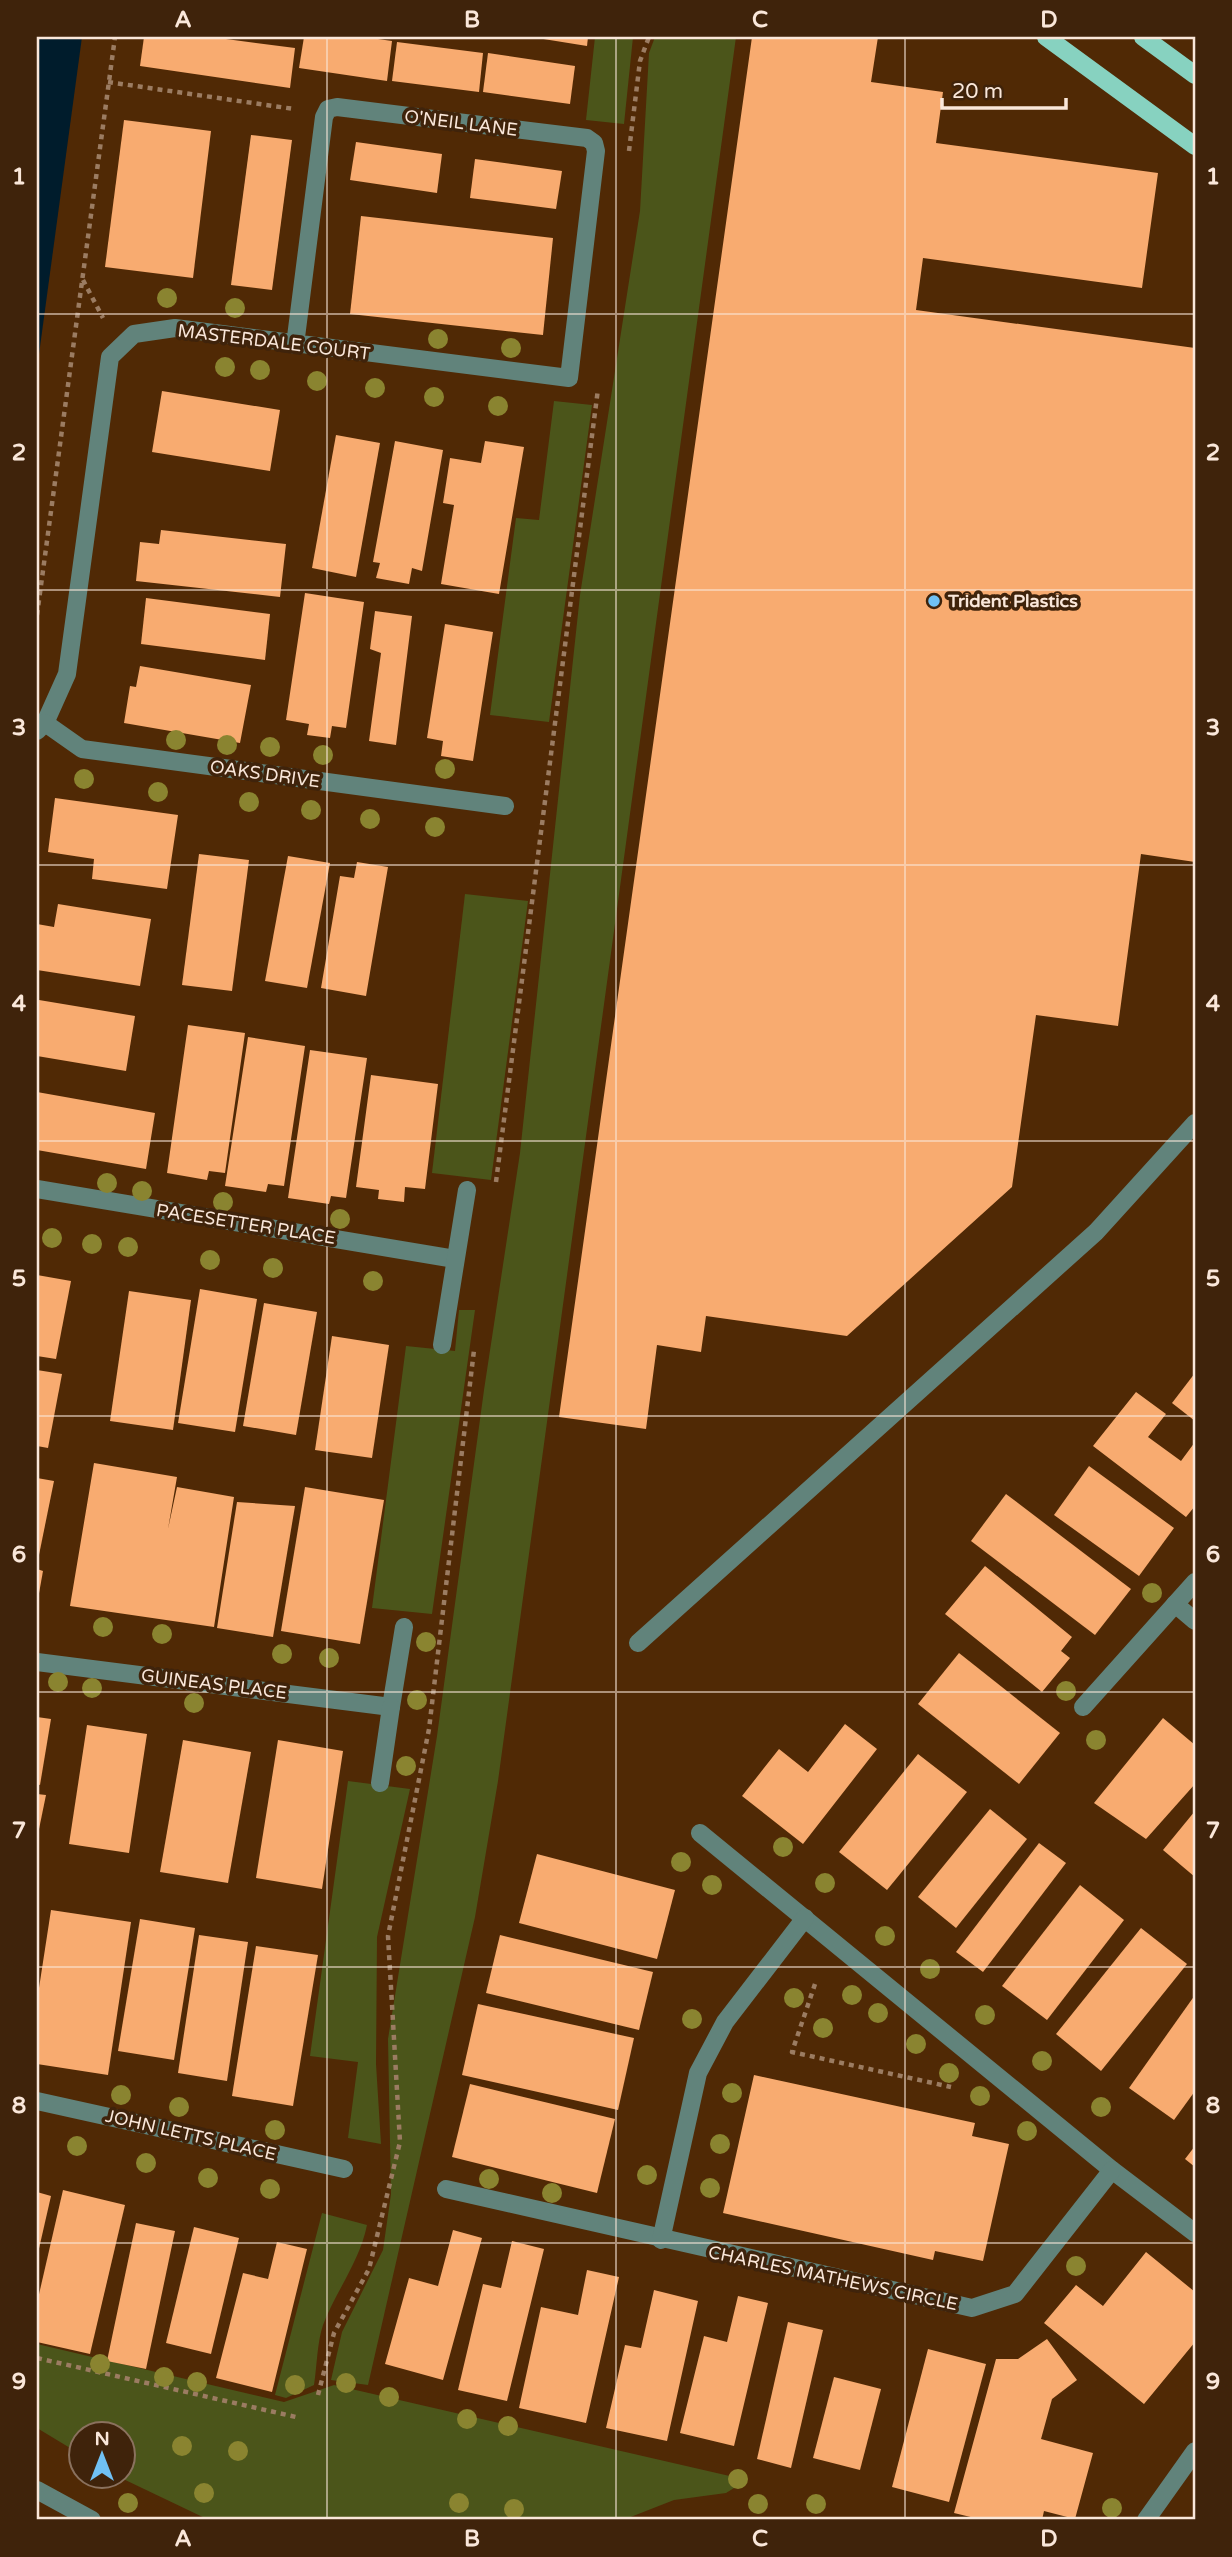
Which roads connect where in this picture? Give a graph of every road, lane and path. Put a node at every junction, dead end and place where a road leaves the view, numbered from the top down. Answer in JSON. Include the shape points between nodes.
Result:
{"nodes":[{"id":1,"x":115,"y":37,"type":"edge"},
{"id":2,"x":649,"y":37,"type":"edge"},
{"id":3,"x":1143,"y":37,"type":"edge"},
{"id":4,"x":1058,"y":40,"type":"edge"},
{"id":5,"x":1195,"y":75,"type":"edge"},
{"id":6,"x":108,"y":82,"type":"junction"},
{"id":7,"x":325,"y":113,"type":"junction"},
{"id":8,"x":1195,"y":146,"type":"edge"},
{"id":9,"x":628,"y":157,"type":"dead end"},
{"id":10,"x":83,"y":279,"type":"junction"},
{"id":11,"x":103,"y":318,"type":"dead end"},
{"id":12,"x":295,"y":345,"type":"junction"},
{"id":13,"x":600,"y":376,"type":"dead end"},
{"id":14,"x":569,"y":378,"type":"joint"},
{"id":15,"x":37,"y":615,"type":"edge"},
{"id":16,"x":41,"y":727,"type":"edge"},
{"id":17,"x":505,"y":806,"type":"dead end"},
{"id":18,"x":1195,"y":1123,"type":"edge"},
{"id":19,"x":37,"y":1189,"type":"edge"},
{"id":20,"x":467,"y":1190,"type":"dead end"},
{"id":21,"x":495,"y":1190,"type":"dead end"},
{"id":22,"x":455,"y":1259,"type":"junction"},
{"id":23,"x":476,"y":1341,"type":"dead end"},
{"id":24,"x":442,"y":1345,"type":"dead end"},
{"id":25,"x":1195,"y":1582,"type":"edge"},
{"id":26,"x":1175,"y":1604,"type":"junction"},
{"id":27,"x":1195,"y":1621,"type":"edge"},
{"id":28,"x":404,"y":1626,"type":"dead end"},
{"id":29,"x":638,"y":1643,"type":"dead end"},
{"id":30,"x":37,"y":1662,"type":"edge"},
{"id":31,"x":391,"y":1707,"type":"junction"},
{"id":32,"x":1083,"y":1707,"type":"dead end"},
{"id":33,"x":380,"y":1783,"type":"dead end"},
{"id":34,"x":700,"y":1833,"type":"dead end"},
{"id":35,"x":806,"y":1918,"type":"junction"},
{"id":36,"x":815,"y":1984,"type":"dead end"},
{"id":37,"x":951,"y":2087,"type":"dead end"},
{"id":38,"x":37,"y":2101,"type":"edge"},
{"id":39,"x":344,"y":2169,"type":"dead end"},
{"id":40,"x":1112,"y":2170,"type":"junction"},
{"id":41,"x":446,"y":2189,"type":"dead end"},
{"id":42,"x":1195,"y":2233,"type":"edge"},
{"id":43,"x":661,"y":2240,"type":"junction"},
{"id":44,"x":37,"y":2358,"type":"edge"},
{"id":45,"x":318,"y":2395,"type":"dead end"},
{"id":46,"x":296,"y":2417,"type":"dead end"},
{"id":47,"x":1195,"y":2451,"type":"edge"},
{"id":48,"x":37,"y":2490,"type":"edge"},
{"id":49,"x":92,"y":2520,"type":"edge"},
{"id":50,"x":1146,"y":2520,"type":"edge"}],
"edges":[{"from":1,"to":6,"type":"path"},
{"from":2,"to":9,"type":"path","via":[[640,61]]},
{"from":3,"to":5,"type":"main road"},
{"from":4,"to":8,"type":"main road"},
{"from":6,"to":7,"type":"path"},
{"from":6,"to":10,"type":"path"},
{"from":7,"to":12,"type":"street"},
{"from":7,"to":14,"type":"street","name":"O'NEIL LANE","via":[[337,107],[587,138],[594,143]]},
{"from":10,"to":11,"type":"path"},
{"from":10,"to":15,"type":"path"},
{"from":12,"to":14,"type":"street","name":"MASTERDALE COURT"},
{"from":12,"to":16,"type":"street","name":"MASTERDALE COURT","via":[[153,329],[134,334],[110,357],[67,674]]},
{"from":13,"to":21,"type":"path"},
{"from":16,"to":17,"type":"street","name":"OAKS DRIVE","via":[[82,749]]},
{"from":18,"to":29,"type":"street","via":[[1096,1232]]},
{"from":19,"to":22,"type":"street","name":"PACESETTER PLACE"},
{"from":20,"to":22,"type":"street"},
{"from":22,"to":24,"type":"street"},
{"from":23,"to":45,"type":"path","via":[[429,1729],[388,1936],[400,2142],[369,2269],[334,2333]]},
{"from":25,"to":26,"type":"street"},
{"from":26,"to":27,"type":"street"},
{"from":26,"to":32,"type":"street"},
{"from":28,"to":31,"type":"street"},
{"from":30,"to":31,"type":"street","name":"GUINEAS PLACE"},
{"from":31,"to":33,"type":"street"},
{"from":34,"to":35,"type":"street"},
{"from":35,"to":40,"type":"street"},
{"from":35,"to":43,"type":"street","via":[[725,2022],[698,2073]]},
{"from":36,"to":37,"type":"path","via":[[792,2052]]},
{"from":38,"to":39,"type":"street","name":"JOHN LETTS PLACE"},
{"from":40,"to":42,"type":"street"},
{"from":40,"to":43,"type":"street","name":"CHARLES MATHEWS CIRCLE","via":[[1016,2294],[972,2308]]},
{"from":41,"to":43,"type":"street","name":"CHARLES MATHEWS CIRCLE"},
{"from":44,"to":46,"type":"path"},
{"from":47,"to":50,"type":"street"},
{"from":48,"to":49,"type":"street"}]}
